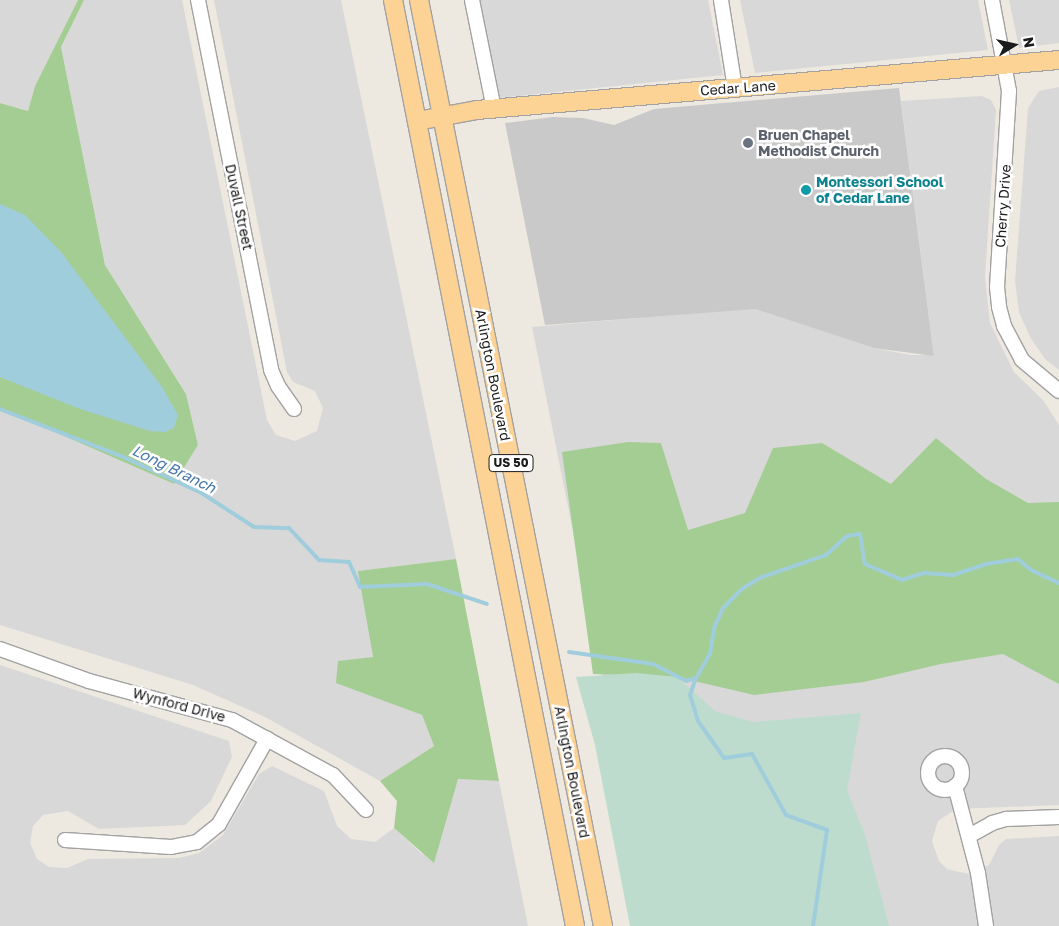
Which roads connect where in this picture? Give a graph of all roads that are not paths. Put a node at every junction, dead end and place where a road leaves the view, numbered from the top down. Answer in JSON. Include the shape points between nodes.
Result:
{"nodes":[{"id":1,"x":198,"y":0,"type":"edge"},
{"id":2,"x":393,"y":0,"type":"edge"},
{"id":3,"x":419,"y":0,"type":"edge"},
{"id":4,"x":472,"y":0,"type":"edge"},
{"id":5,"x":720,"y":0,"type":"edge"},
{"id":6,"x":992,"y":0,"type":"edge"},
{"id":7,"x":1059,"y":60,"type":"edge"},
{"id":8,"x":1006,"y":66,"type":"junction"},
{"id":9,"x":735,"y":88,"type":"junction"},
{"id":10,"x":494,"y":108,"type":"junction"},
{"id":11,"x":442,"y":116,"type":"junction"},
{"id":12,"x":417,"y":121,"type":"junction"},
{"id":13,"x":1059,"y":391,"type":"edge"},
{"id":14,"x":294,"y":409,"type":"dead end"},
{"id":15,"x":0,"y":649,"type":"edge"},
{"id":16,"x":267,"y":739,"type":"junction"},
{"id":17,"x":956,"y":786,"type":"dead end"},
{"id":18,"x":366,"y":810,"type":"dead end"},
{"id":19,"x":1059,"y":817,"type":"edge"},
{"id":20,"x":969,"y":836,"type":"junction"},
{"id":21,"x":65,"y":840,"type":"dead end"},
{"id":22,"x":575,"y":926,"type":"edge"},
{"id":23,"x":603,"y":926,"type":"edge"},
{"id":24,"x":986,"y":926,"type":"edge"}],
"edges":[{"from":1,"to":14,"type":"street","name":"Duvall Street","via":[[272,370],[278,386]]},
{"from":2,"to":12,"type":"main road","name":"Arlington Boulevard","number":"US 50"},
{"from":3,"to":11,"type":"main road","name":"Arlington Boulevard","number":"US 50"},
{"from":4,"to":10,"type":"street"},
{"from":5,"to":9,"type":"street"},
{"from":6,"to":8,"type":"street","name":"Cherry Drive"},
{"from":7,"to":8,"type":"main road","name":"Cedar Lane"},
{"from":8,"to":9,"type":"main road","name":"Cedar Lane"},
{"from":8,"to":13,"type":"street","name":"Cherry Drive","via":[[1010,114],[997,287],[999,307],[1004,326],[1022,360]]},
{"from":9,"to":10,"type":"main road","name":"Cedar Lane"},
{"from":10,"to":11,"type":"main road","name":"Cedar Lane"},
{"from":11,"to":12,"type":"main road","name":"Cedar Lane"},
{"from":11,"to":23,"type":"main road","name":"Arlington Boulevard","number":"US 50"},
{"from":12,"to":22,"type":"main road","name":"Arlington Boulevard","number":"US 50"},
{"from":15,"to":16,"type":"street","name":"Wynford Drive","via":[[89,680],[198,708],[232,720]]},
{"from":16,"to":18,"type":"street","name":"Wynford Drive","via":[[334,775]]},
{"from":16,"to":21,"type":"street","via":[[219,824],[197,842],[171,847]]},
{"from":17,"to":20,"type":"street"},
{"from":19,"to":20,"type":"street","via":[[1006,819],[992,822]]},
{"from":20,"to":24,"type":"street"}]}
